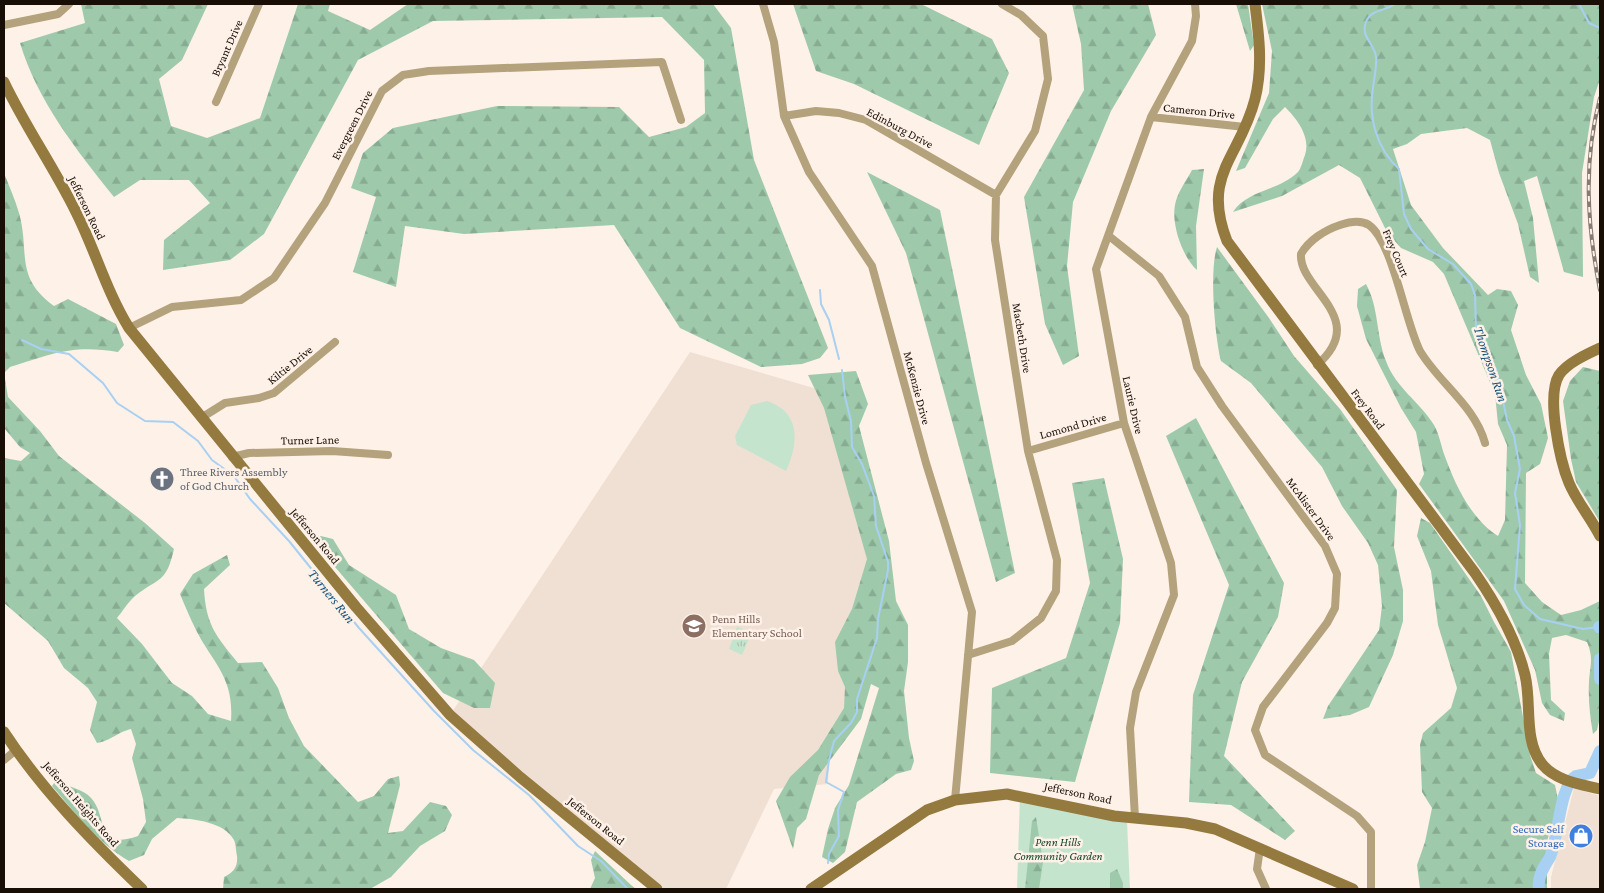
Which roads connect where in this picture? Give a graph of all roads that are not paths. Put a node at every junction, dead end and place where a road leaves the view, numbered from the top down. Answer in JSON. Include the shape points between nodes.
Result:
{"nodes":[{"id":1,"x":56,"y":4,"type":"edge"},
{"id":2,"x":69,"y":4,"type":"edge"},
{"id":3,"x":259,"y":4,"type":"edge"},
{"id":4,"x":763,"y":4,"type":"edge"},
{"id":5,"x":1002,"y":4,"type":"edge"},
{"id":6,"x":1195,"y":4,"type":"edge"},
{"id":7,"x":1255,"y":4,"type":"edge"},
{"id":8,"x":58,"y":14,"type":"junction"},
{"id":9,"x":4,"y":25,"type":"edge"},
{"id":10,"x":4,"y":82,"type":"edge"},
{"id":11,"x":216,"y":102,"type":"dead end"},
{"id":12,"x":784,"y":116,"type":"junction"},
{"id":13,"x":1150,"y":117,"type":"junction"},
{"id":14,"x":681,"y":120,"type":"dead end"},
{"id":15,"x":1245,"y":127,"type":"junction"},
{"id":16,"x":996,"y":195,"type":"junction"},
{"id":17,"x":1109,"y":236,"type":"junction"},
{"id":18,"x":129,"y":328,"type":"junction"},
{"id":19,"x":335,"y":342,"type":"dead end"},
{"id":20,"x":1600,"y":348,"type":"edge"},
{"id":21,"x":1317,"y":364,"type":"junction"},
{"id":22,"x":201,"y":418,"type":"junction"},
{"id":23,"x":1124,"y":423,"type":"junction"},
{"id":24,"x":1485,"y":443,"type":"dead end"},
{"id":25,"x":1028,"y":451,"type":"junction"},
{"id":26,"x":388,"y":455,"type":"dead end"},
{"id":27,"x":232,"y":457,"type":"junction"},
{"id":28,"x":1600,"y":536,"type":"edge"},
{"id":29,"x":968,"y":655,"type":"junction"},
{"id":30,"x":4,"y":732,"type":"edge"},
{"id":31,"x":16,"y":750,"type":"junction"},
{"id":32,"x":4,"y":760,"type":"edge"},
{"id":33,"x":1600,"y":789,"type":"edge"},
{"id":34,"x":955,"y":800,"type":"junction"},
{"id":35,"x":1135,"y":818,"type":"junction"},
{"id":36,"x":1260,"y":848,"type":"junction"},
{"id":37,"x":140,"y":889,"type":"edge"},
{"id":38,"x":657,"y":889,"type":"edge"},
{"id":39,"x":812,"y":889,"type":"edge"},
{"id":40,"x":1266,"y":889,"type":"edge"},
{"id":41,"x":1353,"y":889,"type":"edge"},
{"id":42,"x":1371,"y":889,"type":"edge"}],
"edges":[{"from":1,"to":8,"type":"street"},
{"from":2,"to":8,"type":"street"},
{"from":3,"to":11,"type":"street","name":"Bryant Drive"},
{"from":4,"to":12,"type":"street","name":"McKenzie Drive","via":[[774,42]]},
{"from":5,"to":16,"type":"street","name":"Macbeth Drive","via":[[1021,15],[1043,36],[1048,80],[1035,130]]},
{"from":6,"to":13,"type":"street","name":"Laurie Drive","via":[[1192,41]]},
{"from":7,"to":15,"type":"street","name":"Frey Road","via":[[1260,70],[1255,100]]},
{"from":8,"to":9,"type":"street"},
{"from":10,"to":18,"type":"street","name":"Jefferson Road","via":[[75,210],[108,290]]},
{"from":12,"to":16,"type":"street","name":"Edinburg Drive","via":[[816,111],[866,120]]},
{"from":12,"to":29,"type":"street","name":"McKenzie Drive","via":[[808,172],[872,266],[926,463],[972,612]]},
{"from":13,"to":15,"type":"street","name":"Cameron Drive"},
{"from":13,"to":17,"type":"street","name":"Laurie Drive"},
{"from":14,"to":18,"type":"street","name":"Evergreen Drive","via":[[662,62],[429,71],[403,75],[382,91],[326,203],[274,278],[241,300],[172,306]]},
{"from":15,"to":21,"type":"street","name":"Frey Road","via":[[1219,186],[1219,221],[1227,241]]},
{"from":16,"to":25,"type":"street","name":"Macbeth Drive","via":[[995,240]]},
{"from":17,"to":23,"type":"street","name":"Laurie Drive","via":[[1096,269]]},
{"from":17,"to":42,"type":"street","name":"McAlister Drive","via":[[1158,276],[1185,317],[1197,367],[1325,546],[1337,574],[1335,608],[1263,707],[1255,730],[1265,755],[1357,816],[1371,832]]},
{"from":18,"to":22,"type":"street","name":"Jefferson Road"},
{"from":19,"to":22,"type":"street","name":"Kiltie Drive","via":[[274,393],[225,403]]},
{"from":20,"to":28,"type":"street","via":[[1560,374],[1554,394],[1557,430],[1569,483]]},
{"from":21,"to":24,"type":"street","name":"Frey Court","via":[[1330,351],[1336,335],[1335,326],[1330,307],[1305,271],[1301,254],[1312,241],[1333,228],[1361,222],[1372,227],[1382,244],[1420,350],[1475,421]]},
{"from":21,"to":33,"type":"street","name":"Frey Road","via":[[1495,603],[1523,665],[1531,735],[1537,757],[1543,766],[1560,778]]},
{"from":22,"to":27,"type":"street","name":"Jefferson Road"},
{"from":23,"to":25,"type":"street","name":"Lomond Drive"},
{"from":23,"to":35,"type":"street","name":"Laurie Drive","via":[[1171,563],[1174,595],[1136,692],[1130,728]]},
{"from":25,"to":29,"type":"street","name":"Macbeth Drive","via":[[1057,560],[1056,591],[1041,618],[1012,641]]},
{"from":26,"to":27,"type":"street","name":"Turner Lane","via":[[332,451],[249,453]]},
{"from":27,"to":38,"type":"street","name":"Jefferson Road","via":[[450,715]]},
{"from":29,"to":34,"type":"street","name":"McKenzie Drive"},
{"from":30,"to":31,"type":"street","name":"Jefferson Heights Road"},
{"from":31,"to":32,"type":"street"},
{"from":31,"to":37,"type":"street","name":"Jefferson Heights Road","via":[[86,834]]},
{"from":34,"to":35,"type":"street","name":"Jefferson Road","via":[[1007,794]]},
{"from":34,"to":39,"type":"street","name":"Jefferson Road","via":[[918,816]]},
{"from":35,"to":36,"type":"street","name":"Jefferson Road","via":[[1201,825]]},
{"from":36,"to":40,"type":"street","via":[[1257,869]]},
{"from":36,"to":41,"type":"street","name":"Jefferson Road"}]}
